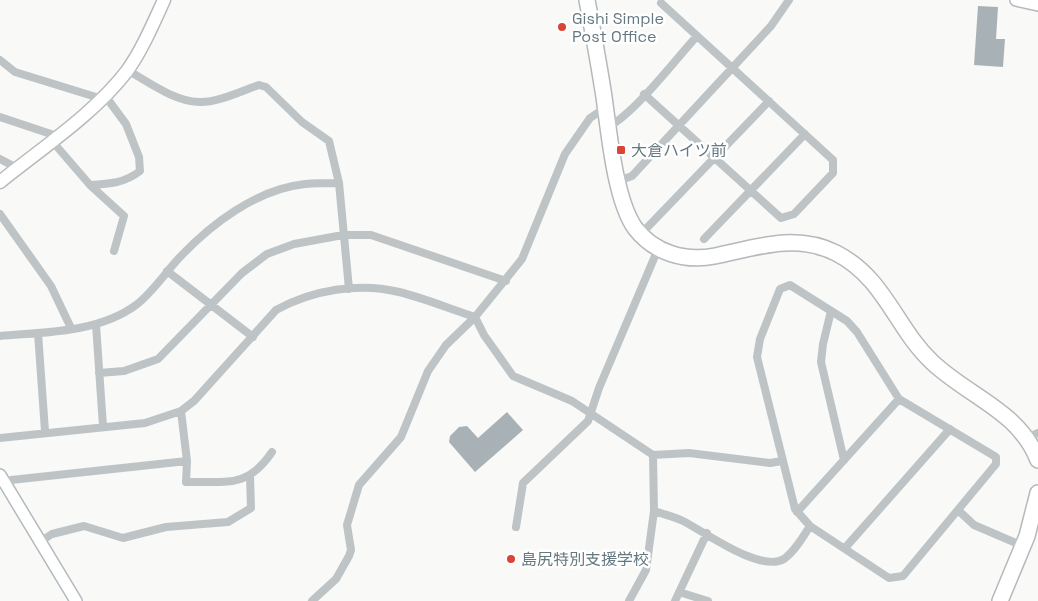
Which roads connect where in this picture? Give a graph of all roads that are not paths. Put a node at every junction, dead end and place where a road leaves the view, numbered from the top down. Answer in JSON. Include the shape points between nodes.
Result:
{"nodes":[{"id":1,"x":164,"y":0,"type":"edge"},
{"id":2,"x":587,"y":0,"type":"edge"},
{"id":3,"x":789,"y":0,"type":"edge"},
{"id":4,"x":1016,"y":0,"type":"edge"},
{"id":5,"x":662,"y":3,"type":"dead end"},
{"id":6,"x":1038,"y":5,"type":"edge"},
{"id":7,"x":697,"y":36,"type":"junction"},
{"id":8,"x":0,"y":60,"type":"edge"},
{"id":9,"x":733,"y":68,"type":"junction"},
{"id":10,"x":127,"y":70,"type":"junction"},
{"id":11,"x":644,"y":94,"type":"junction"},
{"id":12,"x":103,"y":98,"type":"junction"},
{"id":13,"x":768,"y":101,"type":"junction"},
{"id":14,"x":605,"y":108,"type":"junction"},
{"id":15,"x":0,"y":117,"type":"edge"},
{"id":16,"x":679,"y":126,"type":"junction"},
{"id":17,"x":608,"y":127,"type":"junction"},
{"id":18,"x":804,"y":134,"type":"junction"},
{"id":19,"x":55,"y":139,"type":"junction"},
{"id":20,"x":714,"y":158,"type":"junction"},
{"id":21,"x":0,"y":159,"type":"edge"},
{"id":22,"x":17,"y":168,"type":"junction"},
{"id":23,"x":618,"y":181,"type":"junction"},
{"id":24,"x":0,"y":182,"type":"edge"},
{"id":25,"x":339,"y":183,"type":"junction"},
{"id":26,"x":90,"y":185,"type":"junction"},
{"id":27,"x":749,"y":191,"type":"junction"},
{"id":28,"x":0,"y":214,"type":"edge"},
{"id":29,"x":641,"y":234,"type":"junction"},
{"id":30,"x":343,"y":235,"type":"junction"},
{"id":31,"x":704,"y":239,"type":"dead end"},
{"id":32,"x":658,"y":250,"type":"junction"},
{"id":33,"x":114,"y":251,"type":"dead end"},
{"id":34,"x":167,"y":271,"type":"junction"},
{"id":35,"x":506,"y":281,"type":"junction"},
{"id":36,"x":349,"y":288,"type":"junction"},
{"id":37,"x":213,"y":305,"type":"junction"},
{"id":38,"x":831,"y":311,"type":"junction"},
{"id":39,"x":475,"y":317,"type":"junction"},
{"id":40,"x":96,"y":325,"type":"junction"},
{"id":41,"x":71,"y":328,"type":"junction"},
{"id":42,"x":38,"y":333,"type":"junction"},
{"id":43,"x":0,"y":336,"type":"edge"},
{"id":44,"x":253,"y":337,"type":"junction"},
{"id":45,"x":99,"y":373,"type":"junction"},
{"id":46,"x":899,"y":399,"type":"junction"},
{"id":47,"x":181,"y":411,"type":"junction"},
{"id":48,"x":591,"y":413,"type":"junction"},
{"id":49,"x":103,"y":426,"type":"junction"},
{"id":50,"x":950,"y":429,"type":"junction"},
{"id":51,"x":45,"y":432,"type":"junction"},
{"id":52,"x":1033,"y":435,"type":"edge"},
{"id":53,"x":0,"y":438,"type":"edge"},
{"id":54,"x":272,"y":452,"type":"dead end"},
{"id":55,"x":653,"y":454,"type":"junction"},
{"id":56,"x":844,"y":460,"type":"junction"},
{"id":57,"x":1038,"y":460,"type":"edge"},
{"id":58,"x":186,"y":461,"type":"junction"},
{"id":59,"x":782,"y":461,"type":"junction"},
{"id":60,"x":250,"y":477,"type":"junction"},
{"id":61,"x":3,"y":479,"type":"edge"},
{"id":62,"x":1038,"y":493,"type":"edge"},
{"id":63,"x":654,"y":511,"type":"junction"},
{"id":64,"x":959,"y":511,"type":"junction"},
{"id":65,"x":797,"y":512,"type":"junction"},
{"id":66,"x":810,"y":526,"type":"junction"},
{"id":67,"x":516,"y":527,"type":"dead end"},
{"id":68,"x":707,"y":533,"type":"junction"},
{"id":69,"x":41,"y":541,"type":"junction"},
{"id":70,"x":1023,"y":546,"type":"junction"},
{"id":71,"x":845,"y":548,"type":"junction"},
{"id":72,"x":679,"y":592,"type":"junction"},
{"id":73,"x":76,"y":601,"type":"edge"},
{"id":74,"x":312,"y":601,"type":"edge"},
{"id":75,"x":629,"y":601,"type":"edge"},
{"id":76,"x":675,"y":601,"type":"edge"},
{"id":77,"x":708,"y":601,"type":"edge"},
{"id":78,"x":1000,"y":601,"type":"edge"}],
"edges":[{"from":1,"to":10,"type":"main road"},
{"from":2,"to":14,"type":"highway"},
{"from":3,"to":9,"type":"street","via":[[771,26]]},
{"from":4,"to":6,"type":"street"},
{"from":5,"to":7,"type":"street"},
{"from":7,"to":9,"type":"street"},
{"from":7,"to":11,"type":"street"},
{"from":8,"to":12,"type":"street","via":[[15,72]]},
{"from":9,"to":13,"type":"street"},
{"from":9,"to":16,"type":"street"},
{"from":10,"to":12,"type":"main road"},
{"from":10,"to":25,"type":"street","via":[[184,100],[200,102],[259,85],[266,87],[302,122],[329,141]]},
{"from":11,"to":16,"type":"street"},
{"from":11,"to":17,"type":"street"},
{"from":12,"to":19,"type":"main road"},
{"from":12,"to":26,"type":"street","via":[[109,101],[126,124],[139,157],[140,171],[129,179]]},
{"from":13,"to":18,"type":"street"},
{"from":13,"to":20,"type":"street"},
{"from":14,"to":17,"type":"highway"},
{"from":14,"to":35,"type":"street","via":[[590,118],[565,154],[522,259]]},
{"from":15,"to":19,"type":"street"},
{"from":16,"to":20,"type":"street"},
{"from":16,"to":23,"type":"street","via":[[632,176]]},
{"from":17,"to":23,"type":"highway"},
{"from":18,"to":27,"type":"street"},
{"from":18,"to":27,"type":"street","via":[[833,160],[833,173],[794,214],[781,218]]},
{"from":19,"to":22,"type":"main road"},
{"from":19,"to":26,"type":"street"},
{"from":20,"to":27,"type":"street"},
{"from":20,"to":29,"type":"street"},
{"from":21,"to":22,"type":"street"},
{"from":22,"to":24,"type":"main road"},
{"from":23,"to":29,"type":"highway","via":[[629,217]]},
{"from":25,"to":30,"type":"street"},
{"from":25,"to":34,"type":"street","via":[[304,184],[269,194],[232,211],[200,235]]},
{"from":26,"to":33,"type":"street","via":[[124,216]]},
{"from":27,"to":31,"type":"street"},
{"from":28,"to":41,"type":"street","via":[[52,286]]},
{"from":29,"to":32,"type":"highway"},
{"from":30,"to":35,"type":"street","via":[[385,238]]},
{"from":30,"to":36,"type":"street"},
{"from":30,"to":37,"type":"street","via":[[294,244],[266,254],[242,273]]},
{"from":32,"to":48,"type":"street"},
{"from":32,"to":52,"type":"highway","via":[[681,257],[705,258],[784,242],[812,245],[836,253],[875,282],[908,333],[932,362]]},
{"from":34,"to":37,"type":"street"},
{"from":34,"to":40,"type":"street","via":[[137,305]]},
{"from":35,"to":39,"type":"street"},
{"from":36,"to":39,"type":"street","via":[[398,292]]},
{"from":36,"to":44,"type":"street","via":[[292,301],[276,310]]},
{"from":37,"to":44,"type":"street"},
{"from":37,"to":45,"type":"street","via":[[158,359],[124,371]]},
{"from":38,"to":46,"type":"street","via":[[857,332]]},
{"from":38,"to":56,"type":"street","via":[[821,362]]},
{"from":38,"to":59,"type":"street","via":[[790,285],[780,290],[760,339],[757,357]]},
{"from":39,"to":48,"type":"street","via":[[513,376],[572,401]]},
{"from":39,"to":74,"type":"street","via":[[446,346],[428,371],[401,437],[359,484],[347,526],[349,556],[336,579]]},
{"from":40,"to":41,"type":"street"},
{"from":40,"to":45,"type":"street"},
{"from":41,"to":42,"type":"street"},
{"from":42,"to":43,"type":"street"},
{"from":42,"to":51,"type":"street"},
{"from":44,"to":47,"type":"street"},
{"from":45,"to":49,"type":"street"},
{"from":46,"to":50,"type":"street"},
{"from":46,"to":56,"type":"street"},
{"from":47,"to":49,"type":"street","via":[[145,422]]},
{"from":47,"to":58,"type":"street"},
{"from":48,"to":55,"type":"street"},
{"from":48,"to":67,"type":"street","via":[[588,420],[523,483]]},
{"from":49,"to":51,"type":"street"},
{"from":50,"to":64,"type":"street","via":[[996,457],[996,464]]},
{"from":50,"to":71,"type":"street"},
{"from":51,"to":53,"type":"street"},
{"from":52,"to":57,"type":"highway"},
{"from":54,"to":60,"type":"street"},
{"from":55,"to":59,"type":"street","via":[[689,453]]},
{"from":55,"to":63,"type":"street"},
{"from":56,"to":65,"type":"street"},
{"from":58,"to":60,"type":"street","via":[[186,482],[240,481]]},
{"from":58,"to":61,"type":"street"},
{"from":59,"to":65,"type":"street"},
{"from":60,"to":69,"type":"street","via":[[251,508],[228,522],[166,527],[123,538],[84,526],[52,534]]},
{"from":61,"to":69,"type":"street"},
{"from":62,"to":70,"type":"highway"},
{"from":63,"to":68,"type":"street"},
{"from":63,"to":75,"type":"street","via":[[646,570]]},
{"from":64,"to":70,"type":"street","via":[[974,525]]},
{"from":64,"to":71,"type":"street","via":[[903,576],[889,578]]},
{"from":65,"to":66,"type":"street"},
{"from":66,"to":68,"type":"street","via":[[782,560],[763,562],[744,555]]},
{"from":66,"to":71,"type":"street"},
{"from":68,"to":72,"type":"street"},
{"from":69,"to":73,"type":"street"},
{"from":70,"to":78,"type":"highway"},
{"from":72,"to":76,"type":"street"},
{"from":72,"to":77,"type":"street"}]}
